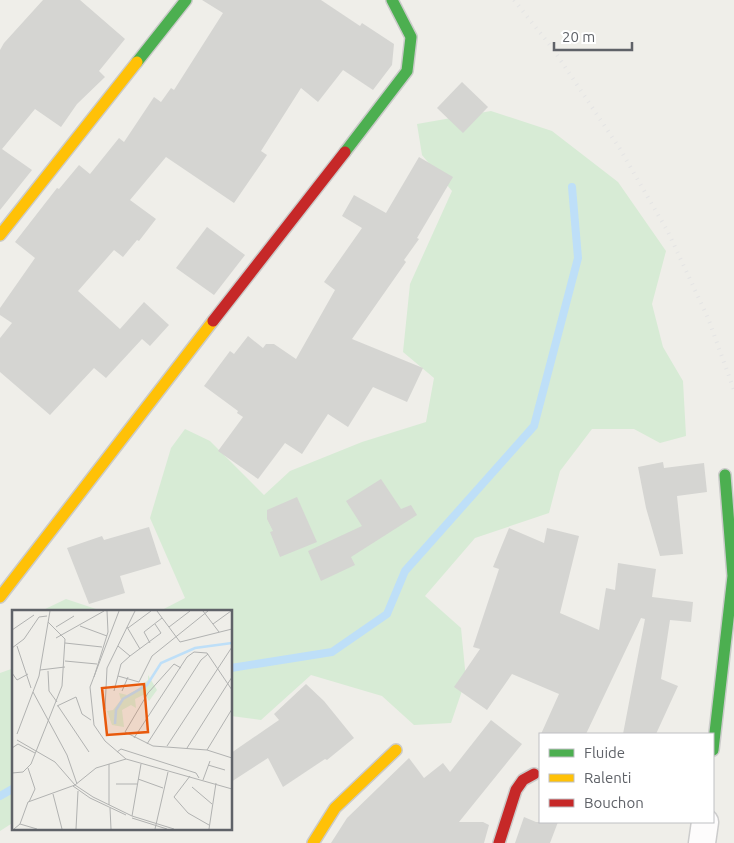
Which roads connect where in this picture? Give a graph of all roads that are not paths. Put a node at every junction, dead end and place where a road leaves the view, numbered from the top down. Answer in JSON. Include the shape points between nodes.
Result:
{"nodes":[{"id":1,"x":186,"y":0,"type":"edge"},
{"id":2,"x":392,"y":0,"type":"edge"},
{"id":3,"x":0,"y":235,"type":"edge"},
{"id":4,"x":725,"y":475,"type":"dead end"},
{"id":5,"x":0,"y":597,"type":"edge"},
{"id":6,"x":714,"y":741,"type":"edge"},
{"id":7,"x":396,"y":750,"type":"dead end"},
{"id":8,"x":534,"y":774,"type":"dead end"},
{"id":9,"x":704,"y":823,"type":"edge"},
{"id":10,"x":313,"y":843,"type":"edge"},
{"id":11,"x":499,"y":843,"type":"edge"},
{"id":12,"x":702,"y":843,"type":"edge"}],
"edges":[{"from":1,"to":3,"type":"street"},
{"from":2,"to":5,"type":"street","via":[[412,37],[407,71]]},
{"from":4,"to":6,"type":"street","via":[[732,576]]},
{"from":7,"to":10,"type":"street","via":[[335,808]]},
{"from":8,"to":11,"type":"street","via":[[523,780],[516,790]]},
{"from":9,"to":12,"type":"street"}]}
